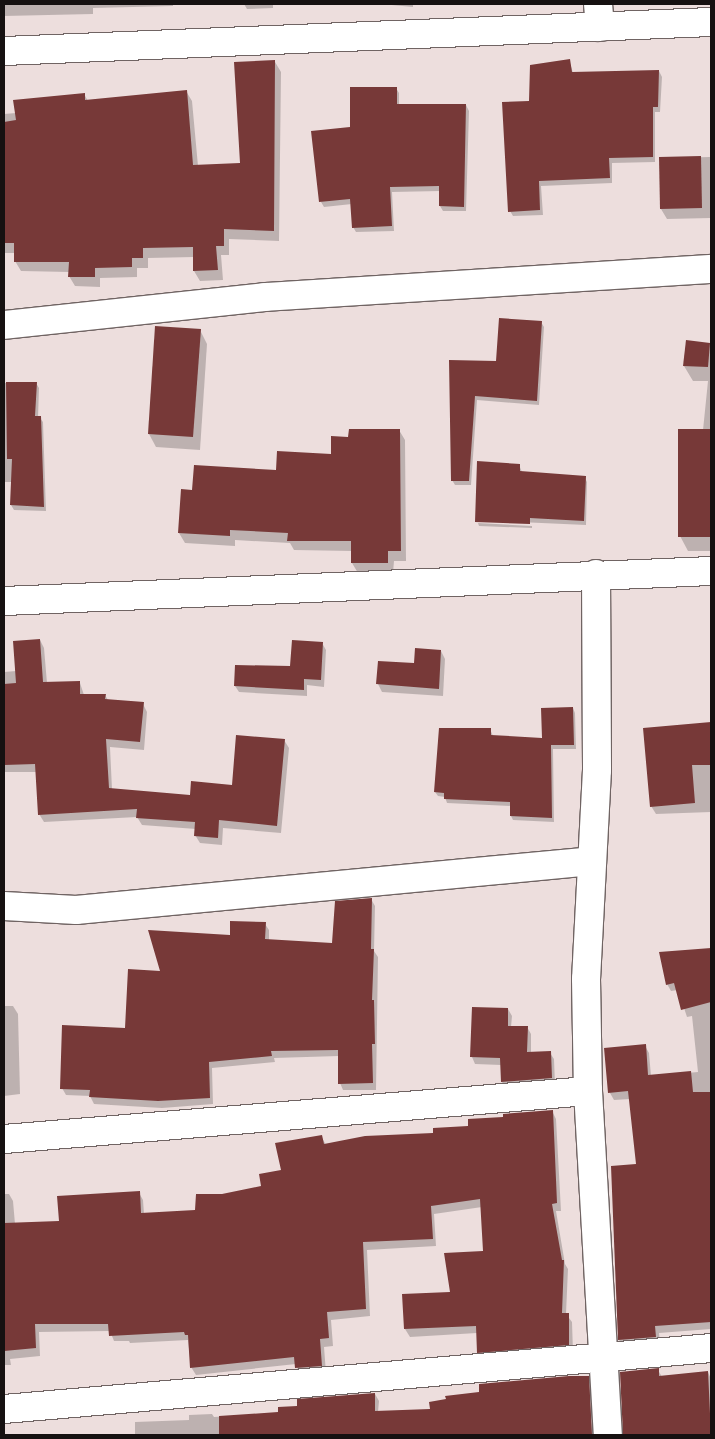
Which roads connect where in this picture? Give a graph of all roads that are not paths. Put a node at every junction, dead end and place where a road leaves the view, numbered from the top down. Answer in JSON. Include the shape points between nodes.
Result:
{"nodes":[{"id":1,"x":599,"y":15,"type":"edge"},
{"id":2,"x":711,"y":22,"type":"edge"},
{"id":3,"x":4,"y":51,"type":"edge"},
{"id":4,"x":711,"y":269,"type":"edge"},
{"id":5,"x":4,"y":325,"type":"edge"},
{"id":6,"x":711,"y":571,"type":"edge"},
{"id":7,"x":596,"y":574,"type":"junction"},
{"id":8,"x":4,"y":601,"type":"edge"},
{"id":9,"x":592,"y":861,"type":"junction"},
{"id":10,"x":4,"y":906,"type":"edge"},
{"id":11,"x":588,"y":1091,"type":"junction"},
{"id":12,"x":4,"y":1139,"type":"edge"},
{"id":13,"x":711,"y":1348,"type":"edge"},
{"id":14,"x":604,"y":1357,"type":"junction"},
{"id":15,"x":4,"y":1409,"type":"edge"},
{"id":16,"x":608,"y":1435,"type":"edge"}],
"edges":[{"from":1,"to":2,"type":"street"},
{"from":1,"to":3,"type":"street"},
{"from":4,"to":5,"type":"street","via":[[265,297]]},
{"from":6,"to":7,"type":"street"},
{"from":7,"to":8,"type":"street"},
{"from":7,"to":9,"type":"street","via":[[597,770]]},
{"from":9,"to":10,"type":"street","via":[[76,910]]},
{"from":9,"to":11,"type":"street","via":[[586,979]]},
{"from":11,"to":12,"type":"street"},
{"from":11,"to":14,"type":"street"},
{"from":13,"to":14,"type":"street"},
{"from":14,"to":15,"type":"street"},
{"from":14,"to":16,"type":"street"}]}
